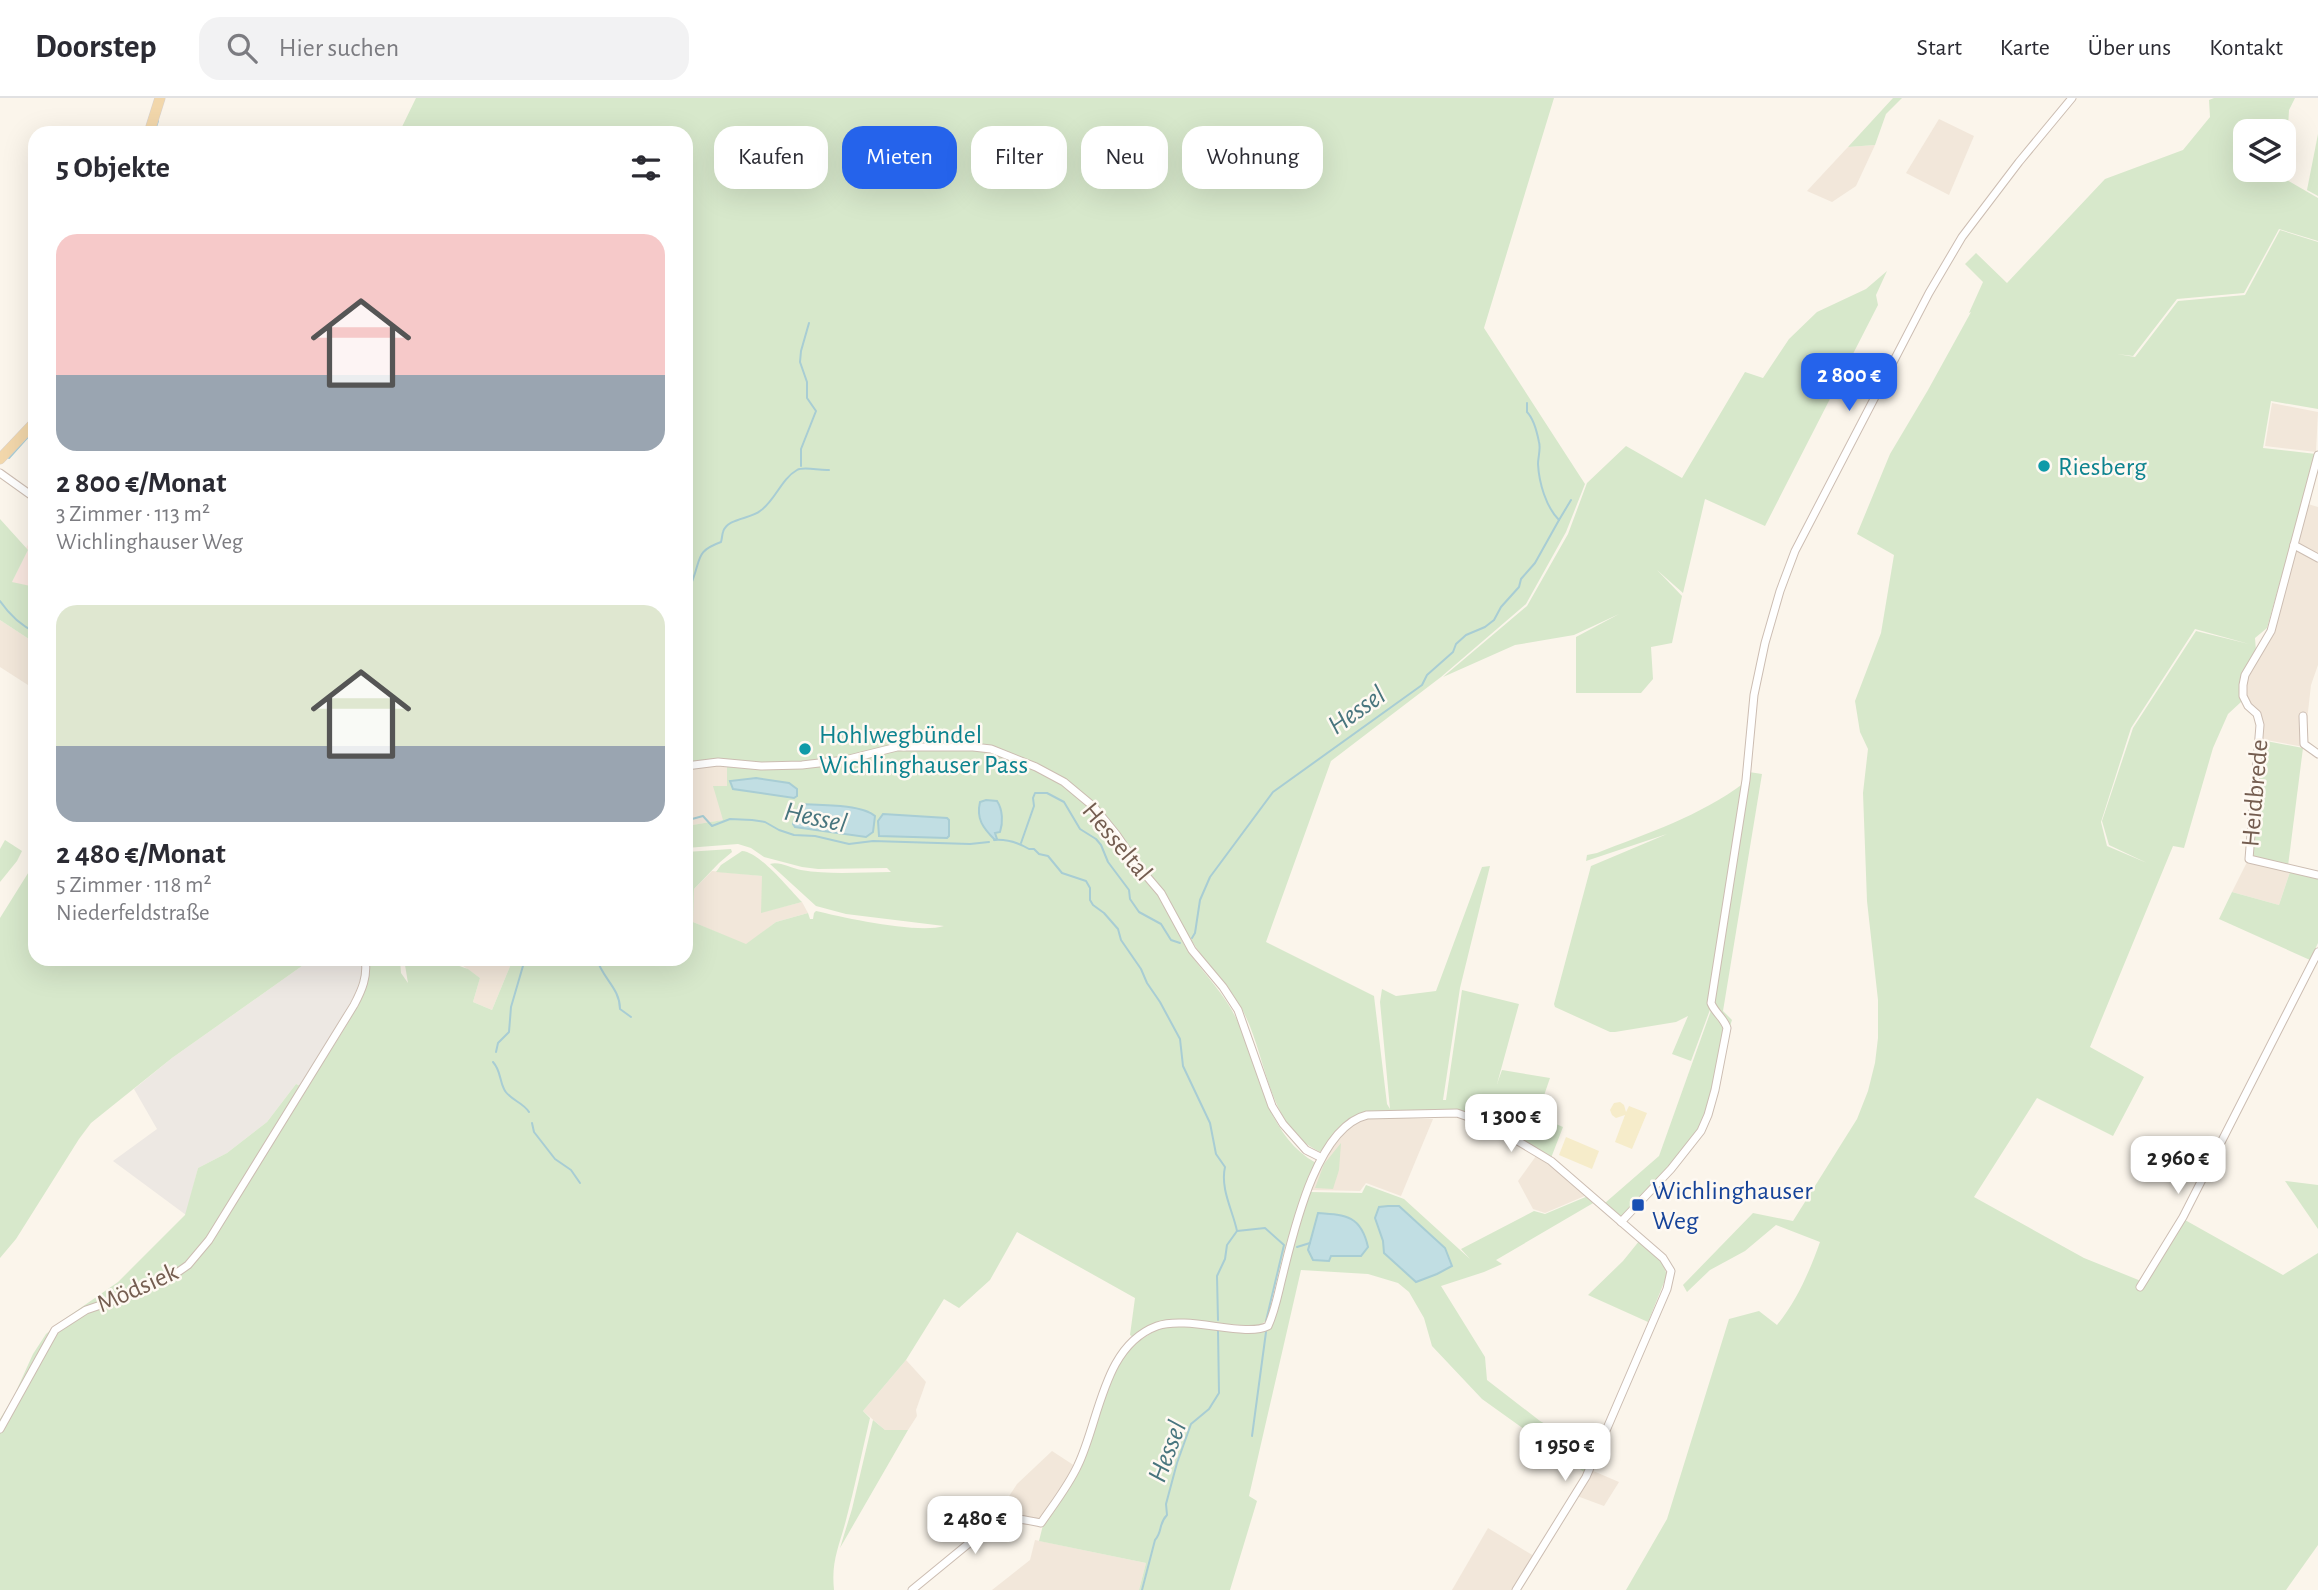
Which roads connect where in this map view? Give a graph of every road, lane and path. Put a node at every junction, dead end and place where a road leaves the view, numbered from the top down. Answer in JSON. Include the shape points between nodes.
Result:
{"nodes":[{"id":1,"x":160,"y":98,"type":"edge"},
{"id":2,"x":2072,"y":98,"type":"edge"},
{"id":3,"x":151,"y":126,"type":"edge"},
{"id":4,"x":28,"y":429,"type":"edge"},
{"id":5,"x":2318,"y":455,"type":"edge"},
{"id":6,"x":0,"y":459,"type":"edge"},
{"id":7,"x":0,"y":473,"type":"edge"},
{"id":8,"x":28,"y":493,"type":"edge"},
{"id":9,"x":2294,"y":545,"type":"junction"},
{"id":10,"x":2318,"y":558,"type":"edge"},
{"id":11,"x":2303,"y":716,"type":"dead end"},
{"id":12,"x":2318,"y":754,"type":"edge"},
{"id":13,"x":693,"y":765,"type":"edge"},
{"id":14,"x":2318,"y":875,"type":"edge"},
{"id":15,"x":2318,"y":952,"type":"edge"},
{"id":16,"x":365,"y":966,"type":"edge"},
{"id":17,"x":1320,"y":1157,"type":"junction"},
{"id":18,"x":1621,"y":1222,"type":"junction"},
{"id":19,"x":2140,"y":1287,"type":"dead end"},
{"id":20,"x":0,"y":1429,"type":"edge"},
{"id":21,"x":912,"y":1590,"type":"edge"},
{"id":22,"x":1516,"y":1590,"type":"edge"}],
"edges":[{"from":1,"to":3,"type":"main road"},
{"from":2,"to":18,"type":"street","via":[[1962,237],[1795,551],[1754,695],[1746,780],[1711,1003],[1727,1028],[1709,1115],[1690,1147]]},
{"from":4,"to":6,"type":"main road"},
{"from":5,"to":9,"type":"street","name":"Heidbrede"},
{"from":7,"to":8,"type":"street"},
{"from":9,"to":10,"type":"street"},
{"from":9,"to":14,"type":"street","name":"Heidbrede","via":[[2271,631],[2243,685],[2243,696],[2260,725],[2249,859]]},
{"from":11,"to":12,"type":"street","name":"Heidbrede","via":[[2304,744]]},
{"from":13,"to":17,"type":"street","name":"Hesseltal","via":[[802,765],[897,747],[973,747],[990,749],[1064,782],[1094,807],[1161,893],[1192,950],[1238,1010],[1267,1094],[1283,1124],[1306,1150]]},
{"from":15,"to":19,"type":"street","via":[[2183,1217]]},
{"from":16,"to":20,"type":"street","name":"Mödsiek","via":[[363,987],[209,1240],[178,1272],[86,1310],[55,1331]]},
{"from":17,"to":18,"type":"street","via":[[1360,1117],[1457,1113],[1491,1125],[1551,1161]]},
{"from":17,"to":21,"type":"street","via":[[1268,1326],[1178,1323],[1158,1326],[1127,1345],[1110,1375],[1077,1467],[1041,1523],[1003,1519]]},
{"from":18,"to":22,"type":"street","via":[[1663,1258],[1671,1271],[1667,1289],[1586,1477]]}]}
